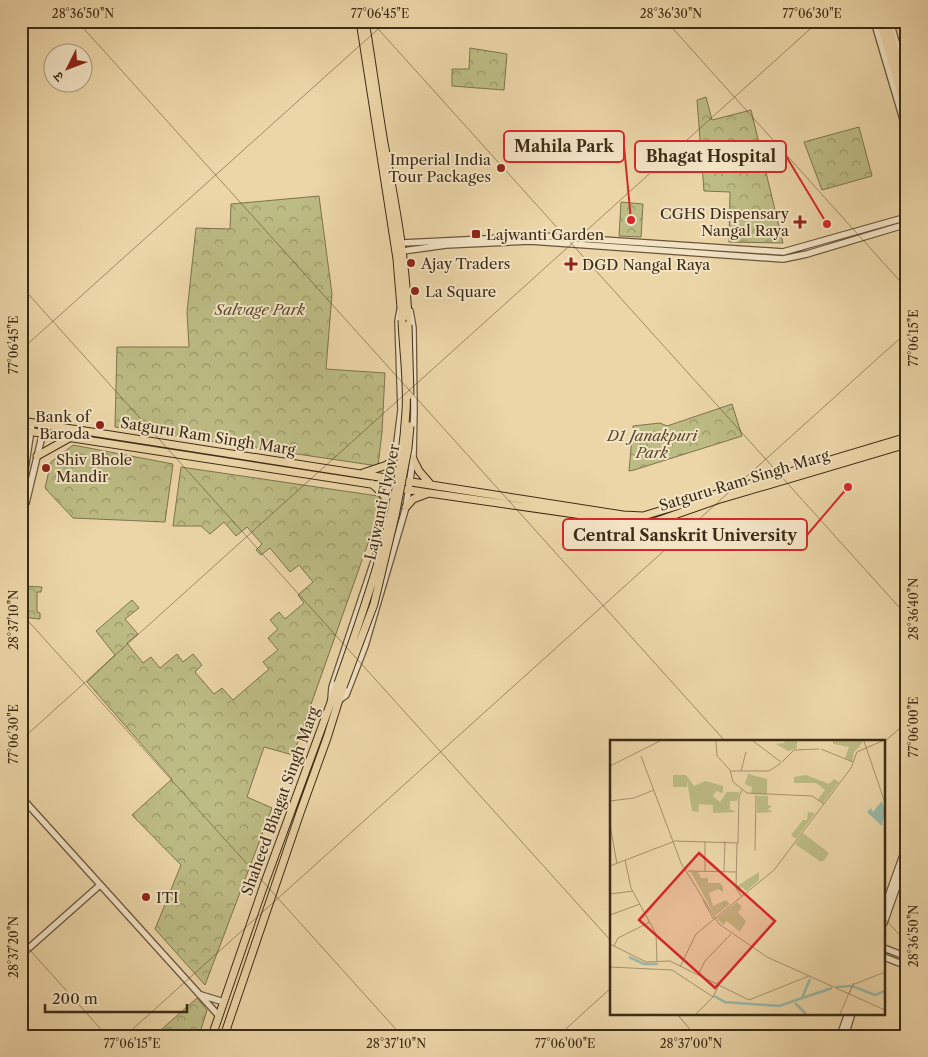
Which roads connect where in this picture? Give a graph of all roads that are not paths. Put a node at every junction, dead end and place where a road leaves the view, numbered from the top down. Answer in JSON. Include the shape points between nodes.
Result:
{"nodes":[{"id":1,"x":360,"y":21,"type":"edge"},
{"id":2,"x":365,"y":21,"type":"edge"},
{"id":3,"x":874,"y":21,"type":"edge"},
{"id":4,"x":880,"y":21,"type":"edge"},
{"id":5,"x":886,"y":21,"type":"edge"},
{"id":6,"x":890,"y":21,"type":"edge"},
{"id":7,"x":893,"y":55,"type":"junction"},
{"id":8,"x":907,"y":78,"type":"edge"},
{"id":9,"x":907,"y":90,"type":"edge"},
{"id":10,"x":907,"y":114,"type":"edge"},
{"id":11,"x":907,"y":133,"type":"edge"},
{"id":12,"x":380,"y":140,"type":"junction"},
{"id":13,"x":907,"y":217,"type":"edge"},
{"id":14,"x":907,"y":224,"type":"edge"},
{"id":15,"x":402,"y":242,"type":"junction"},
{"id":16,"x":403,"y":251,"type":"junction"},
{"id":17,"x":405,"y":303,"type":"junction"},
{"id":18,"x":414,"y":409,"type":"junction"},
{"id":19,"x":401,"y":410,"type":"junction"},
{"id":20,"x":21,"y":421,"type":"edge"},
{"id":21,"x":32,"y":423,"type":"junction"},
{"id":22,"x":42,"y":428,"type":"junction"},
{"id":23,"x":21,"y":430,"type":"edge"},
{"id":24,"x":31,"y":432,"type":"junction"},
{"id":25,"x":71,"y":437,"type":"junction"},
{"id":26,"x":907,"y":437,"type":"edge"},
{"id":27,"x":907,"y":444,"type":"edge"},
{"id":28,"x":37,"y":456,"type":"junction"},
{"id":29,"x":395,"y":458,"type":"junction"},
{"id":30,"x":413,"y":459,"type":"junction"},
{"id":31,"x":361,"y":474,"type":"junction"},
{"id":32,"x":371,"y":483,"type":"junction"},
{"id":33,"x":390,"y":483,"type":"junction"},
{"id":34,"x":409,"y":486,"type":"junction"},
{"id":35,"x":430,"y":489,"type":"junction"},
{"id":36,"x":21,"y":497,"type":"edge"},
{"id":37,"x":387,"y":500,"type":"junction"},
{"id":38,"x":406,"y":507,"type":"junction"},
{"id":39,"x":21,"y":512,"type":"edge"},
{"id":40,"x":340,"y":685,"type":"junction"},
{"id":41,"x":335,"y":701,"type":"junction"},
{"id":42,"x":21,"y":797,"type":"edge"},
{"id":43,"x":907,"y":844,"type":"edge"},
{"id":44,"x":907,"y":858,"type":"edge"},
{"id":45,"x":100,"y":885,"type":"junction"},
{"id":46,"x":886,"y":902,"type":"edge"},
{"id":47,"x":886,"y":917,"type":"edge"},
{"id":48,"x":886,"y":949,"type":"edge"},
{"id":49,"x":21,"y":955,"type":"edge"},
{"id":50,"x":886,"y":958,"type":"edge"},
{"id":51,"x":907,"y":958,"type":"edge"},
{"id":52,"x":907,"y":966,"type":"edge"},
{"id":53,"x":201,"y":995,"type":"junction"},
{"id":54,"x":224,"y":1002,"type":"junction"},
{"id":55,"x":848,"y":1014,"type":"edge"},
{"id":56,"x":852,"y":1014,"type":"edge"},
{"id":57,"x":219,"y":1016,"type":"junction"},
{"id":58,"x":212,"y":1036,"type":"edge"},
{"id":59,"x":224,"y":1036,"type":"edge"},
{"id":60,"x":840,"y":1036,"type":"edge"},
{"id":61,"x":845,"y":1036,"type":"edge"}],
"edges":[{"from":1,"to":12,"type":"main road"},
{"from":2,"to":12,"type":"main road"},
{"from":3,"to":11,"type":"street"},
{"from":4,"to":7,"type":"main road"},
{"from":5,"to":7,"type":"main road"},
{"from":6,"to":8,"type":"street"},
{"from":7,"to":9,"type":"main road"},
{"from":7,"to":10,"type":"main road"},
{"from":12,"to":15,"type":"main road","name":"Shaheed Bhagat Singh Marg"},
{"from":12,"to":17,"type":"main road","name":"Shaheed Bhagat Singh Marg"},
{"from":13,"to":15,"type":"street","via":[[783,252],[543,236]]},
{"from":14,"to":16,"type":"street","via":[[784,259],[530,241],[446,244]]},
{"from":15,"to":16,"type":"main road","name":"Shaheed Bhagat Singh Marg"},
{"from":16,"to":17,"type":"main road","name":"Shaheed Bhagat Singh Marg"},
{"from":17,"to":18,"type":"street","name":"Shaheed Bhagat Singh Marg","via":[[413,328]]},
{"from":17,"to":19,"type":"street","via":[[398,321]]},
{"from":17,"to":40,"type":"main road","name":"Lajwanti Flyover","bridge":true,"via":[[402,320],[406,409],[403,445],[391,513],[368,600]]},
{"from":17,"to":40,"type":"main road","name":"Lajwanti Flyover","bridge":true,"via":[[411,409],[408,448],[374,604]]},
{"from":18,"to":19,"type":"street","via":[[412,413]]},
{"from":18,"to":30,"type":"street","name":"Shaheed Bhagat Singh Marg"},
{"from":19,"to":29,"type":"street"},
{"from":20,"to":21,"type":"main road","name":"Satguru Ram Singh Marg"},
{"from":21,"to":22,"type":"main road","name":"Satguru Ram Singh Marg"},
{"from":21,"to":24,"type":"street"},
{"from":22,"to":24,"type":"main road","name":"Satguru Ram Singh Marg"},
{"from":22,"to":25,"type":"main road","name":"Satguru Ram Singh Marg"},
{"from":22,"to":28,"type":"street"},
{"from":22,"to":31,"type":"main road","name":"Satguru Ram Singh Marg"},
{"from":23,"to":24,"type":"main road","name":"Satguru Ram Singh Marg"},
{"from":24,"to":36,"type":"street"},
{"from":25,"to":28,"type":"main road"},
{"from":25,"to":32,"type":"main road","name":"Satguru Ram Singh Marg"},
{"from":26,"to":35,"type":"main road","name":"Satguru Ram Singh Marg","via":[[643,516]]},
{"from":27,"to":35,"type":"main road","name":"Satguru Ram Singh Marg","via":[[657,521],[638,522]]},
{"from":28,"to":39,"type":"street"},
{"from":29,"to":31,"type":"main road","via":[[387,465]]},
{"from":29,"to":33,"type":"street"},
{"from":30,"to":34,"type":"street","name":"Shaheed Bhagat Singh Marg"},
{"from":30,"to":35,"type":"main road"},
{"from":31,"to":33,"type":"main road","name":"Satguru Ram Singh Marg"},
{"from":32,"to":33,"type":"main road","name":"Satguru Ram Singh Marg"},
{"from":32,"to":37,"type":"main road"},
{"from":33,"to":34,"type":"main road","name":"Satguru Ram Singh Marg"},
{"from":33,"to":37,"type":"main road","name":"Shaheed Bhagat Singh Marg"},
{"from":34,"to":35,"type":"main road","name":"Satguru Ram Singh Marg"},
{"from":34,"to":38,"type":"street","name":"Shaheed Bhagat Singh Marg"},
{"from":35,"to":38,"type":"main road"},
{"from":37,"to":38,"type":"street","via":[[391,497],[403,501]]},
{"from":37,"to":41,"type":"street","name":"Shaheed Bhagat Singh Marg","via":[[376,555],[332,687]]},
{"from":38,"to":41,"type":"street","name":"Shaheed Bhagat Singh Marg","via":[[365,646],[346,694]]},
{"from":40,"to":41,"type":"main road","name":"Lajwanti Flyover"},
{"from":41,"to":54,"type":"main road","name":"Shaheed Bhagat Singh Marg","via":[[264,885]]},
{"from":41,"to":59,"type":"main road","name":"Shaheed Bhagat Singh Marg"},
{"from":42,"to":45,"type":"street"},
{"from":43,"to":46,"type":"street"},
{"from":44,"to":47,"type":"street"},
{"from":45,"to":49,"type":"street"},
{"from":45,"to":53,"type":"street"},
{"from":48,"to":51,"type":"street"},
{"from":50,"to":52,"type":"street"},
{"from":53,"to":54,"type":"street"},
{"from":53,"to":57,"type":"street"},
{"from":54,"to":57,"type":"main road","name":"Shaheed Bhagat Singh Marg"},
{"from":55,"to":60,"type":"street"},
{"from":56,"to":61,"type":"street"},
{"from":57,"to":58,"type":"main road","name":"Shaheed Bhagat Singh Marg"}]}
